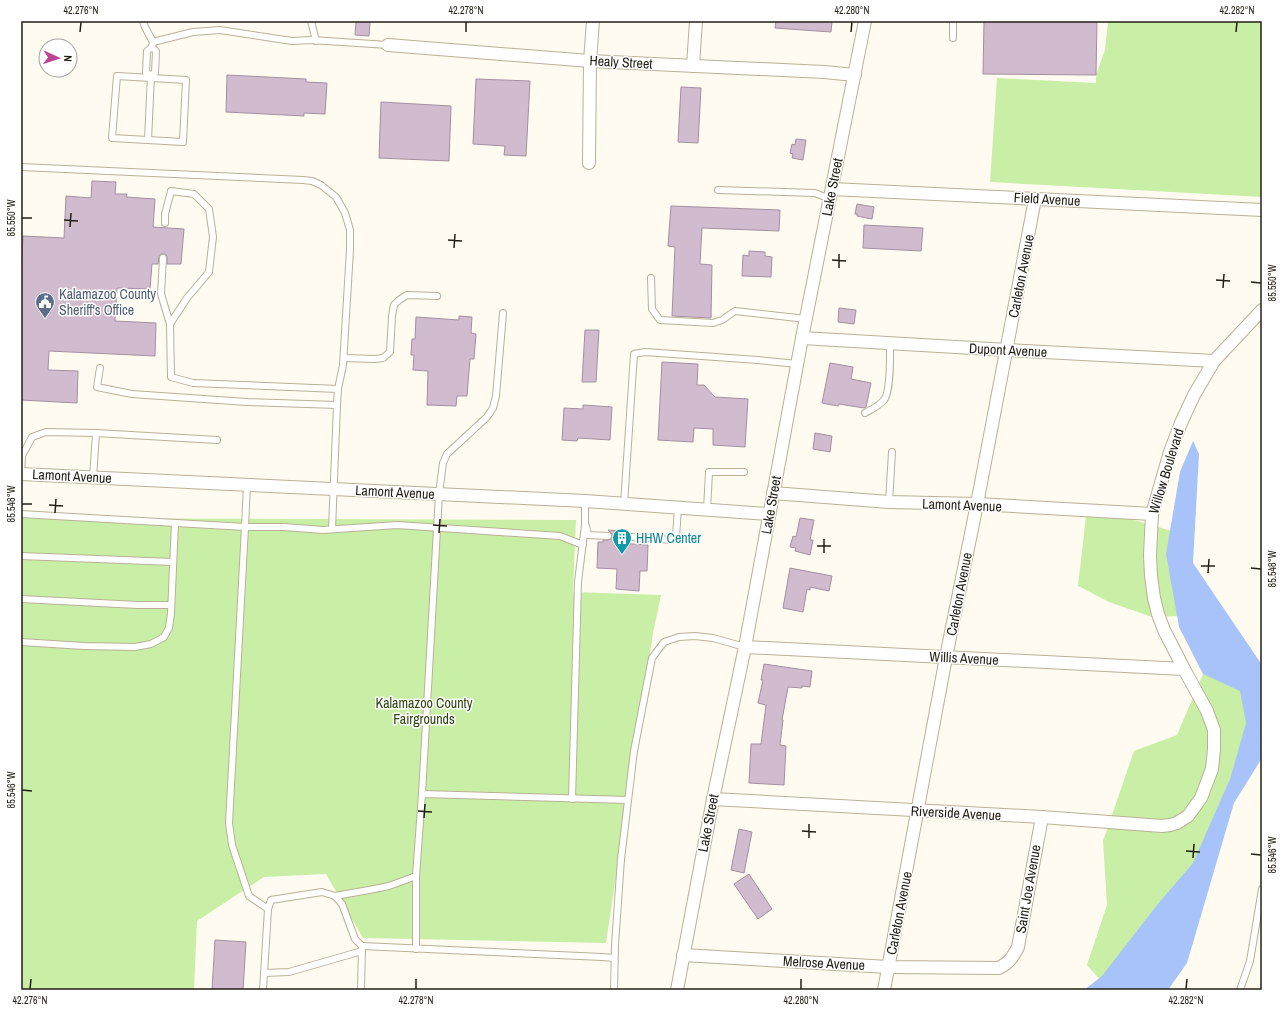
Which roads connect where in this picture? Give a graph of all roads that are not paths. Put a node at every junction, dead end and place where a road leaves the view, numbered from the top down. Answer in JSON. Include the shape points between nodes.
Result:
{"nodes":[{"id":1,"x":143,"y":21,"type":"edge"},
{"id":2,"x":312,"y":21,"type":"edge"},
{"id":3,"x":593,"y":21,"type":"edge"},
{"id":4,"x":696,"y":21,"type":"edge"},
{"id":5,"x":865,"y":21,"type":"edge"},
{"id":6,"x":953,"y":21,"type":"edge"},
{"id":7,"x":953,"y":38,"type":"dead end"},
{"id":8,"x":316,"y":41,"type":"junction"},
{"id":9,"x":152,"y":44,"type":"junction"},
{"id":10,"x":388,"y":45,"type":"joint"},
{"id":11,"x":590,"y":60,"type":"junction"},
{"id":12,"x":693,"y":66,"type":"junction"},
{"id":13,"x":855,"y":75,"type":"junction"},
{"id":14,"x":151,"y":76,"type":"junction"},
{"id":15,"x":148,"y":140,"type":"junction"},
{"id":16,"x":589,"y":163,"type":"dead end"},
{"id":17,"x":21,"y":167,"type":"edge"},
{"id":18,"x":718,"y":190,"type":"dead end"},
{"id":19,"x":831,"y":194,"type":"junction"},
{"id":20,"x":1035,"y":199,"type":"junction"},
{"id":21,"x":1262,"y":210,"type":"edge"},
{"id":22,"x":165,"y":223,"type":"dead end"},
{"id":23,"x":163,"y":258,"type":"dead end"},
{"id":24,"x":651,"y":278,"type":"dead end"},
{"id":25,"x":437,"y":296,"type":"dead end"},
{"id":26,"x":1262,"y":310,"type":"edge"},
{"id":27,"x":503,"y":313,"type":"dead end"},
{"id":28,"x":806,"y":319,"type":"junction"},
{"id":29,"x":170,"y":324,"type":"junction"},
{"id":30,"x":802,"y":338,"type":"junction"},
{"id":31,"x":890,"y":344,"type":"junction"},
{"id":32,"x":1006,"y":350,"type":"junction"},
{"id":33,"x":344,"y":358,"type":"junction"},
{"id":34,"x":1214,"y":361,"type":"junction"},
{"id":35,"x":797,"y":364,"type":"junction"},
{"id":36,"x":100,"y":368,"type":"dead end"},
{"id":37,"x":338,"y":389,"type":"junction"},
{"id":38,"x":337,"y":405,"type":"junction"},
{"id":39,"x":865,"y":413,"type":"dead end"},
{"id":40,"x":96,"y":433,"type":"junction"},
{"id":41,"x":217,"y":440,"type":"dead end"},
{"id":42,"x":892,"y":452,"type":"dead end"},
{"id":43,"x":744,"y":472,"type":"dead end"},
{"id":44,"x":21,"y":474,"type":"edge"},
{"id":45,"x":94,"y":478,"type":"junction"},
{"id":46,"x":247,"y":485,"type":"junction"},
{"id":47,"x":334,"y":489,"type":"junction"},
{"id":48,"x":773,"y":492,"type":"junction"},
{"id":49,"x":439,"y":494,"type":"junction"},
{"id":50,"x":585,"y":501,"type":"junction"},
{"id":51,"x":889,"y":502,"type":"junction"},
{"id":52,"x":624,"y":504,"type":"junction"},
{"id":53,"x":977,"y":504,"type":"junction"},
{"id":54,"x":678,"y":508,"type":"junction"},
{"id":55,"x":707,"y":510,"type":"junction"},
{"id":56,"x":21,"y":514,"type":"edge"},
{"id":57,"x":769,"y":514,"type":"junction"},
{"id":58,"x":1152,"y":514,"type":"junction"},
{"id":59,"x":175,"y":523,"type":"junction"},
{"id":60,"x":585,"y":525,"type":"junction"},
{"id":61,"x":245,"y":526,"type":"junction"},
{"id":62,"x":437,"y":527,"type":"junction"},
{"id":63,"x":332,"y":529,"type":"junction"},
{"id":64,"x":608,"y":536,"type":"dead end"},
{"id":65,"x":618,"y":536,"type":"dead end"},
{"id":66,"x":583,"y":545,"type":"junction"},
{"id":67,"x":21,"y":556,"type":"edge"},
{"id":68,"x":173,"y":562,"type":"junction"},
{"id":69,"x":21,"y":599,"type":"edge"},
{"id":70,"x":171,"y":605,"type":"junction"},
{"id":71,"x":21,"y":642,"type":"edge"},
{"id":72,"x":745,"y":647,"type":"junction"},
{"id":73,"x":946,"y":657,"type":"junction"},
{"id":74,"x":1184,"y":669,"type":"junction"},
{"id":75,"x":422,"y":794,"type":"junction"},
{"id":76,"x":572,"y":799,"type":"junction"},
{"id":77,"x":713,"y":799,"type":"junction"},
{"id":78,"x":628,"y":800,"type":"junction"},
{"id":79,"x":1194,"y":809,"type":"joint"},
{"id":80,"x":918,"y":811,"type":"junction"},
{"id":81,"x":1042,"y":817,"type":"junction"},
{"id":82,"x":416,"y":876,"type":"junction"},
{"id":83,"x":1262,"y":889,"type":"edge"},
{"id":84,"x":335,"y":896,"type":"junction"},
{"id":85,"x":268,"y":908,"type":"junction"},
{"id":86,"x":362,"y":949,"type":"junction"},
{"id":87,"x":416,"y":949,"type":"junction"},
{"id":88,"x":683,"y":955,"type":"junction"},
{"id":89,"x":614,"y":958,"type":"junction"},
{"id":90,"x":1011,"y":960,"type":"joint"},
{"id":91,"x":888,"y":967,"type":"junction"},
{"id":92,"x":264,"y":973,"type":"junction"},
{"id":93,"x":263,"y":990,"type":"edge"},
{"id":94,"x":361,"y":990,"type":"edge"},
{"id":95,"x":614,"y":990,"type":"edge"},
{"id":96,"x":677,"y":990,"type":"edge"},
{"id":97,"x":884,"y":990,"type":"edge"},
{"id":98,"x":1240,"y":990,"type":"edge"}],
"edges":[{"from":1,"to":9,"type":"lane"},
{"from":2,"to":8,"type":"lane"},
{"from":3,"to":11,"type":"street"},
{"from":4,"to":12,"type":"street"},
{"from":5,"to":13,"type":"street","name":"Lake Street"},
{"from":6,"to":7,"type":"lane"},
{"from":8,"to":9,"type":"lane","via":[[292,41],[220,30],[193,32]]},
{"from":8,"to":10,"type":"lane"},
{"from":9,"to":14,"type":"lane","via":[[156,51],[155,73]]},
{"from":10,"to":11,"type":"street","name":"Healy Street"},
{"from":11,"to":12,"type":"street","name":"Healy Street"},
{"from":11,"to":16,"type":"street"},
{"from":12,"to":13,"type":"street","name":"Healy Street"},
{"from":13,"to":19,"type":"street","name":"Lake Street"},
{"from":14,"to":15,"type":"lane"},
{"from":14,"to":15,"type":"lane","via":[[117,76],[112,138]]},
{"from":14,"to":15,"type":"lane","via":[[186,80],[183,142]]},
{"from":17,"to":33,"type":"lane","via":[[303,180],[322,185],[341,205],[350,230]]},
{"from":18,"to":19,"type":"lane"},
{"from":19,"to":20,"type":"street","name":"Field Avenue"},
{"from":19,"to":28,"type":"street","name":"Lake Street"},
{"from":20,"to":21,"type":"street","name":"Field Avenue"},
{"from":20,"to":32,"type":"street","name":"Carleton Avenue"},
{"from":22,"to":29,"type":"lane","via":[[171,192],[194,194],[209,209],[213,237],[209,272]]},
{"from":23,"to":29,"type":"lane","via":[[162,294]]},
{"from":24,"to":28,"type":"lane","via":[[652,309],[660,320],[713,323],[735,311]]},
{"from":25,"to":33,"type":"lane","via":[[407,295],[394,305],[390,352],[382,358]]},
{"from":26,"to":34,"type":"street","name":"Willow Boulevard"},
{"from":27,"to":49,"type":"lane","via":[[493,408],[487,417],[447,454],[443,463]]},
{"from":28,"to":30,"type":"street","name":"Lake Street"},
{"from":29,"to":37,"type":"lane","via":[[171,377],[193,384]]},
{"from":30,"to":31,"type":"street","name":"Dupont Avenue"},
{"from":30,"to":35,"type":"street","name":"Lake Street"},
{"from":31,"to":32,"type":"street","name":"Dupont Avenue"},
{"from":31,"to":39,"type":"lane","via":[[887,393],[877,407]]},
{"from":32,"to":34,"type":"street","name":"Dupont Avenue"},
{"from":32,"to":53,"type":"street","name":"Carleton Avenue"},
{"from":33,"to":37,"type":"lane"},
{"from":34,"to":58,"type":"street","name":"Willow Boulevard","via":[[1181,423]]},
{"from":35,"to":48,"type":"street","name":"Lake Street"},
{"from":35,"to":52,"type":"lane","via":[[645,352],[634,354]]},
{"from":36,"to":38,"type":"lane","via":[[97,387],[132,394]]},
{"from":37,"to":38,"type":"lane"},
{"from":38,"to":47,"type":"lane"},
{"from":40,"to":41,"type":"lane"},
{"from":40,"to":44,"type":"lane","via":[[46,432],[32,437],[22,456]]},
{"from":40,"to":45,"type":"lane"},
{"from":42,"to":51,"type":"lane"},
{"from":43,"to":55,"type":"lane","via":[[709,472]]},
{"from":44,"to":45,"type":"street","name":"Lamont Avenue"},
{"from":45,"to":46,"type":"street","name":"Lamont Avenue"},
{"from":46,"to":47,"type":"street","name":"Lamont Avenue"},
{"from":46,"to":61,"type":"lane"},
{"from":47,"to":49,"type":"street","name":"Lamont Avenue"},
{"from":47,"to":63,"type":"lane"},
{"from":48,"to":51,"type":"street","name":"Lamont Avenue"},
{"from":48,"to":57,"type":"street","name":"Lake Street"},
{"from":49,"to":50,"type":"street","name":"Lamont Avenue"},
{"from":49,"to":62,"type":"lane"},
{"from":50,"to":52,"type":"street","name":"Lamont Avenue"},
{"from":50,"to":60,"type":"lane"},
{"from":51,"to":53,"type":"street","name":"Lamont Avenue"},
{"from":52,"to":54,"type":"street","name":"Lamont Avenue"},
{"from":53,"to":58,"type":"street","name":"Lamont Avenue"},
{"from":53,"to":73,"type":"street","name":"Carleton Avenue"},
{"from":54,"to":55,"type":"street","name":"Lamont Avenue"},
{"from":54,"to":65,"type":"lane","via":[[676,537],[672,540]]},
{"from":55,"to":57,"type":"street","name":"Lamont Avenue"},
{"from":56,"to":59,"type":"lane"},
{"from":57,"to":72,"type":"street","name":"Lake Street"},
{"from":58,"to":74,"type":"street","name":"Willow Boulevard","via":[[1150,576],[1154,598],[1164,630]]},
{"from":59,"to":61,"type":"lane"},
{"from":59,"to":68,"type":"lane"},
{"from":60,"to":64,"type":"lane","via":[[588,535]]},
{"from":60,"to":66,"type":"lane"},
{"from":61,"to":63,"type":"lane"},
{"from":61,"to":85,"type":"lane","via":[[229,823],[232,845],[249,896]]},
{"from":62,"to":63,"type":"lane","via":[[397,525]]},
{"from":62,"to":66,"type":"lane","via":[[560,536]]},
{"from":62,"to":75,"type":"lane"},
{"from":66,"to":76,"type":"lane","via":[[578,582]]},
{"from":67,"to":68,"type":"lane"},
{"from":68,"to":70,"type":"lane"},
{"from":69,"to":70,"type":"lane"},
{"from":70,"to":71,"type":"lane","via":[[169,628],[164,637],[151,644],[135,647]]},
{"from":72,"to":73,"type":"street","name":"Willis Avenue"},
{"from":72,"to":77,"type":"street","name":"Lake Street"},
{"from":72,"to":78,"type":"lane","via":[[696,636],[679,637],[664,642],[652,658],[634,751]]},
{"from":73,"to":74,"type":"street","name":"Willis Avenue"},
{"from":73,"to":80,"type":"street","name":"Carleton Avenue"},
{"from":74,"to":79,"type":"street","name":"Willow Boulevard","via":[[1207,711],[1214,730],[1212,769]]},
{"from":75,"to":76,"type":"lane"},
{"from":75,"to":82,"type":"lane"},
{"from":76,"to":78,"type":"lane"},
{"from":77,"to":80,"type":"street","name":"Riverside Avenue"},
{"from":77,"to":88,"type":"street","name":"Lake Street"},
{"from":78,"to":89,"type":"lane"},
{"from":79,"to":81,"type":"street","name":"Riverside Avenue","via":[[1188,816],[1170,826]]},
{"from":80,"to":81,"type":"street","name":"Riverside Avenue"},
{"from":80,"to":91,"type":"street","name":"Carleton Avenue"},
{"from":81,"to":90,"type":"street","name":"Saint Joe Avenue","via":[[1018,947]]},
{"from":82,"to":84,"type":"lane","via":[[389,886]]},
{"from":82,"to":87,"type":"lane"},
{"from":83,"to":98,"type":"lane","via":[[1250,962]]},
{"from":84,"to":85,"type":"lane","via":[[322,892],[271,900]]},
{"from":84,"to":86,"type":"lane","via":[[342,904],[355,939]]},
{"from":85,"to":92,"type":"lane"},
{"from":86,"to":87,"type":"lane"},
{"from":86,"to":92,"type":"lane","via":[[289,972]]},
{"from":86,"to":94,"type":"lane"},
{"from":87,"to":89,"type":"lane"},
{"from":88,"to":91,"type":"street","name":"Melrose Avenue"},
{"from":88,"to":96,"type":"street","name":"Lake Street"},
{"from":89,"to":95,"type":"lane"},
{"from":90,"to":91,"type":"street","name":"Melrose Avenue","via":[[999,968]]},
{"from":91,"to":97,"type":"street","name":"Carleton Avenue"},
{"from":92,"to":93,"type":"lane"}]}
